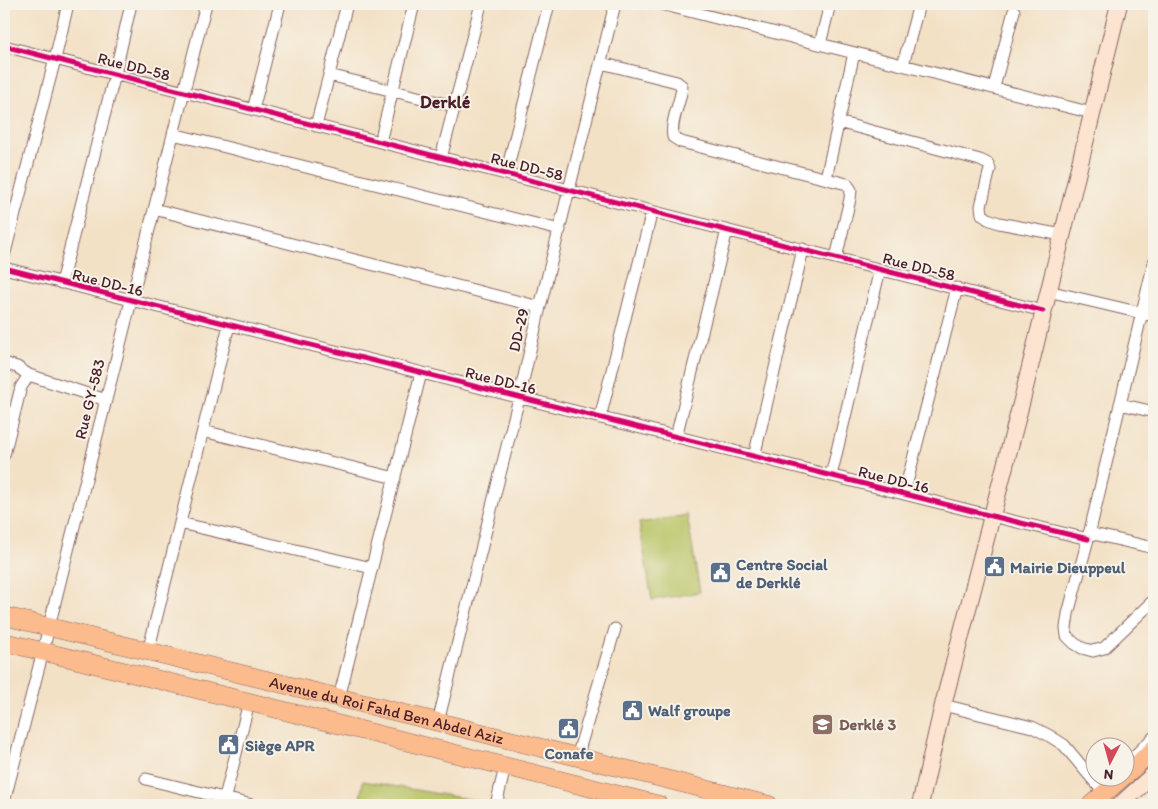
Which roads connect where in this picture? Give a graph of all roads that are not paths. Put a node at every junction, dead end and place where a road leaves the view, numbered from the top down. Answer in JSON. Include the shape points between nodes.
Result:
{"nodes":[{"id":1,"x":68,"y":4,"type":"edge"},
{"id":2,"x":131,"y":4,"type":"edge"},
{"id":3,"x":206,"y":4,"type":"edge"},
{"id":4,"x":280,"y":4,"type":"edge"},
{"id":5,"x":347,"y":4,"type":"edge"},
{"id":6,"x":414,"y":4,"type":"edge"},
{"id":7,"x":481,"y":4,"type":"edge"},
{"id":8,"x":549,"y":4,"type":"edge"},
{"id":9,"x":616,"y":4,"type":"edge"},
{"id":10,"x":661,"y":4,"type":"edge"},
{"id":11,"x":830,"y":4,"type":"edge"},
{"id":12,"x":919,"y":4,"type":"edge"},
{"id":13,"x":1119,"y":4,"type":"edge"},
{"id":14,"x":704,"y":9,"type":"edge"},
{"id":15,"x":1014,"y":11,"type":"dead end"},
{"id":16,"x":820,"y":44,"type":"junction"},
{"id":17,"x":4,"y":46,"type":"edge"},
{"id":18,"x":854,"y":53,"type":"junction"},
{"id":19,"x":55,"y":59,"type":"junction"},
{"id":20,"x":601,"y":63,"type":"junction"},
{"id":21,"x":903,"y":65,"type":"junction"},
{"id":22,"x":115,"y":74,"type":"junction"},
{"id":23,"x":329,"y":75,"type":"junction"},
{"id":24,"x":994,"y":88,"type":"junction"},
{"id":25,"x":393,"y":90,"type":"junction"},
{"id":26,"x":184,"y":92,"type":"junction"},
{"id":27,"x":454,"y":106,"type":"junction"},
{"id":28,"x":253,"y":110,"type":"junction"},
{"id":29,"x":1092,"y":113,"type":"junction"},
{"id":30,"x":838,"y":122,"type":"junction"},
{"id":31,"x":316,"y":126,"type":"junction"},
{"id":32,"x":173,"y":134,"type":"junction"},
{"id":33,"x":380,"y":142,"type":"junction"},
{"id":34,"x":441,"y":158,"type":"junction"},
{"id":35,"x":506,"y":174,"type":"junction"},
{"id":36,"x":826,"y":178,"type":"junction"},
{"id":37,"x":570,"y":190,"type":"junction"},
{"id":38,"x":154,"y":209,"type":"junction"},
{"id":39,"x":652,"y":211,"type":"junction"},
{"id":40,"x":560,"y":230,"type":"junction"},
{"id":41,"x":727,"y":230,"type":"junction"},
{"id":42,"x":1062,"y":235,"type":"junction"},
{"id":43,"x":803,"y":249,"type":"junction"},
{"id":44,"x":4,"y":256,"type":"edge"},
{"id":45,"x":836,"y":258,"type":"junction"},
{"id":46,"x":1154,"y":262,"type":"edge"},
{"id":47,"x":4,"y":268,"type":"edge"},
{"id":48,"x":880,"y":269,"type":"junction"},
{"id":49,"x":61,"y":283,"type":"junction"},
{"id":50,"x":957,"y":288,"type":"junction"},
{"id":51,"x":1048,"y":291,"type":"junction"},
{"id":52,"x":131,"y":300,"type":"junction"},
{"id":53,"x":540,"y":307,"type":"junction"},
{"id":54,"x":1043,"y":311,"type":"junction"},
{"id":55,"x":1142,"y":314,"type":"junction"},
{"id":56,"x":1154,"y":316,"type":"edge"},
{"id":57,"x":229,"y":325,"type":"junction"},
{"id":58,"x":4,"y":363,"type":"edge"},
{"id":59,"x":421,"y":373,"type":"junction"},
{"id":60,"x":30,"y":375,"type":"junction"},
{"id":61,"x":519,"y":398,"type":"junction"},
{"id":62,"x":106,"y":400,"type":"junction"},
{"id":63,"x":1120,"y":404,"type":"junction"},
{"id":64,"x":1154,"y":412,"type":"edge"},
{"id":65,"x":600,"y":418,"type":"junction"},
{"id":66,"x":203,"y":431,"type":"junction"},
{"id":67,"x":676,"y":437,"type":"junction"},
{"id":68,"x":4,"y":455,"type":"edge"},
{"id":69,"x":754,"y":457,"type":"junction"},
{"id":70,"x":831,"y":476,"type":"junction"},
{"id":71,"x":395,"y":478,"type":"junction"},
{"id":72,"x":904,"y":494,"type":"junction"},
{"id":73,"x":992,"y":516,"type":"junction"},
{"id":74,"x":180,"y":523,"type":"junction"},
{"id":75,"x":1088,"y":536,"type":"junction"},
{"id":76,"x":1154,"y":548,"type":"edge"},
{"id":77,"x":372,"y":568,"type":"junction"},
{"id":78,"x":1154,"y":600,"type":"edge"},
{"id":79,"x":4,"y":616,"type":"edge"},
{"id":80,"x":49,"y":628,"type":"junction"},
{"id":81,"x":615,"y":629,"type":"dead end"},
{"id":82,"x":5,"y":644,"type":"edge"},
{"id":83,"x":43,"y":651,"type":"junction"},
{"id":84,"x":148,"y":652,"type":"junction"},
{"id":85,"x":339,"y":698,"type":"junction"},
{"id":86,"x":249,"y":702,"type":"junction"},
{"id":87,"x":943,"y":705,"type":"junction"},
{"id":88,"x":438,"y":722,"type":"junction"},
{"id":89,"x":1154,"y":737,"type":"edge"},
{"id":90,"x":1154,"y":749,"type":"edge"},
{"id":91,"x":1136,"y":754,"type":"edge"},
{"id":92,"x":577,"y":757,"type":"junction"},
{"id":93,"x":1136,"y":766,"type":"edge"},
{"id":94,"x":505,"y":767,"type":"junction"},
{"id":95,"x":1086,"y":772,"type":"edge"},
{"id":96,"x":1154,"y":774,"type":"edge"},
{"id":97,"x":146,"y":779,"type":"dead end"},
{"id":98,"x":1113,"y":786,"type":"edge"},
{"id":99,"x":4,"y":802,"type":"edge"},
{"id":100,"x":224,"y":802,"type":"edge"},
{"id":101,"x":252,"y":805,"type":"edge"},
{"id":102,"x":496,"y":805,"type":"edge"},
{"id":103,"x":658,"y":805,"type":"edge"},
{"id":104,"x":768,"y":805,"type":"edge"},
{"id":105,"x":920,"y":805,"type":"edge"},
{"id":106,"x":1091,"y":805,"type":"edge"},
{"id":107,"x":1120,"y":805,"type":"edge"}],
"edges":[{"from":1,"to":19,"type":"street"},
{"from":2,"to":22,"type":"street"},
{"from":3,"to":26,"type":"street","name":"Rue GY-583"},
{"from":4,"to":28,"type":"street"},
{"from":5,"to":23,"type":"street"},
{"from":6,"to":25,"type":"street"},
{"from":7,"to":27,"type":"street"},
{"from":8,"to":35,"type":"street"},
{"from":9,"to":20,"type":"street","name":"DD-29"},
{"from":10,"to":14,"type":"street"},
{"from":11,"to":16,"type":"street"},
{"from":12,"to":21,"type":"street"},
{"from":13,"to":29,"type":"street"},
{"from":14,"to":16,"type":"street"},
{"from":15,"to":24,"type":"street"},
{"from":16,"to":18,"type":"street"},
{"from":17,"to":19,"type":"street","name":"Rue DD-58"},
{"from":18,"to":21,"type":"street"},
{"from":18,"to":30,"type":"street"},
{"from":19,"to":22,"type":"street","name":"Rue DD-58"},
{"from":19,"to":44,"type":"street"},
{"from":20,"to":36,"type":"street","via":[[682,86],[672,130],[673,137],[681,142]]},
{"from":20,"to":37,"type":"street","name":"DD-29"},
{"from":21,"to":24,"type":"street"},
{"from":22,"to":26,"type":"street","name":"Rue DD-58"},
{"from":22,"to":49,"type":"street"},
{"from":23,"to":25,"type":"street"},
{"from":23,"to":31,"type":"street"},
{"from":24,"to":29,"type":"street"},
{"from":25,"to":27,"type":"street"},
{"from":25,"to":33,"type":"street"},
{"from":26,"to":28,"type":"street","name":"Rue DD-58"},
{"from":26,"to":32,"type":"street","name":"Rue GY-583"},
{"from":27,"to":34,"type":"street"},
{"from":28,"to":31,"type":"street","name":"Rue DD-58"},
{"from":29,"to":42,"type":"street"},
{"from":30,"to":36,"type":"street"},
{"from":30,"to":42,"type":"street","via":[[988,164],[990,169],[982,214],[999,223]]},
{"from":31,"to":33,"type":"street","name":"Rue DD-58"},
{"from":32,"to":38,"type":"street","name":"Rue GY-583"},
{"from":32,"to":40,"type":"street"},
{"from":33,"to":34,"type":"street","name":"Rue DD-58"},
{"from":34,"to":35,"type":"street","name":"Rue DD-58"},
{"from":35,"to":37,"type":"street","name":"Rue DD-58"},
{"from":36,"to":45,"type":"street","via":[[848,184],[851,190]]},
{"from":37,"to":39,"type":"street","name":"Rue DD-58"},
{"from":37,"to":40,"type":"street","name":"DD-29"},
{"from":38,"to":52,"type":"street","name":"Rue GY-583"},
{"from":38,"to":53,"type":"street"},
{"from":39,"to":41,"type":"street","name":"Rue DD-58"},
{"from":39,"to":65,"type":"street"},
{"from":40,"to":53,"type":"street","name":"DD-29"},
{"from":41,"to":43,"type":"street","name":"Rue DD-58"},
{"from":41,"to":67,"type":"street"},
{"from":42,"to":51,"type":"street"},
{"from":43,"to":45,"type":"street","name":"Rue DD-58"},
{"from":43,"to":69,"type":"street"},
{"from":45,"to":48,"type":"street","name":"Rue DD-58"},
{"from":46,"to":55,"type":"street"},
{"from":47,"to":49,"type":"street","name":"Rue DD-16"},
{"from":48,"to":50,"type":"street","name":"Rue DD-58"},
{"from":48,"to":70,"type":"street"},
{"from":49,"to":52,"type":"street","name":"Rue DD-16"},
{"from":50,"to":54,"type":"street","name":"Rue DD-58"},
{"from":50,"to":72,"type":"street"},
{"from":51,"to":54,"type":"street"},
{"from":51,"to":55,"type":"street"},
{"from":52,"to":57,"type":"street","name":"Rue DD-16"},
{"from":52,"to":62,"type":"street","name":"Rue GY-583"},
{"from":53,"to":61,"type":"street","name":"DD-29"},
{"from":54,"to":73,"type":"street"},
{"from":55,"to":56,"type":"street"},
{"from":55,"to":63,"type":"street"},
{"from":57,"to":59,"type":"street","name":"Rue DD-16"},
{"from":57,"to":66,"type":"street"},
{"from":58,"to":60,"type":"street"},
{"from":59,"to":61,"type":"street","name":"Rue DD-16"},
{"from":59,"to":71,"type":"street"},
{"from":60,"to":62,"type":"street"},
{"from":60,"to":68,"type":"street","via":[[21,387]]},
{"from":61,"to":65,"type":"street","name":"Rue DD-16"},
{"from":61,"to":88,"type":"street","name":"DD-29"},
{"from":62,"to":80,"type":"street","name":"Rue GY-583"},
{"from":63,"to":64,"type":"street"},
{"from":63,"to":75,"type":"street"},
{"from":65,"to":67,"type":"street","name":"Rue DD-16"},
{"from":66,"to":71,"type":"street"},
{"from":66,"to":74,"type":"street"},
{"from":67,"to":69,"type":"street","name":"Rue DD-16"},
{"from":69,"to":70,"type":"street","name":"Rue DD-16"},
{"from":70,"to":72,"type":"street","name":"Rue DD-16"},
{"from":71,"to":77,"type":"street"},
{"from":72,"to":73,"type":"street","name":"Rue DD-16"},
{"from":73,"to":75,"type":"street","name":"Rue DD-16"},
{"from":73,"to":87,"type":"street"},
{"from":74,"to":77,"type":"street"},
{"from":74,"to":84,"type":"street"},
{"from":75,"to":76,"type":"street","name":"Rue DD-16"},
{"from":75,"to":78,"type":"street","via":[[1066,628],[1067,636],[1074,643],[1092,651],[1104,648]]},
{"from":77,"to":85,"type":"street"},
{"from":79,"to":80,"type":"main road","name":"Avenue du Roi Fahd Ben Abdel Aziz"},
{"from":80,"to":83,"type":"street","name":"Rue GY-583"},
{"from":80,"to":84,"type":"main road","name":"Avenue du Roi Fahd Ben Abdel Aziz"},
{"from":81,"to":92,"type":"street"},
{"from":82,"to":83,"type":"main road","name":"Avenue du Roi Fahd Ben Abdel Aziz"},
{"from":83,"to":86,"type":"main road","name":"Avenue du Roi Fahd Ben Abdel Aziz"},
{"from":83,"to":99,"type":"street","name":"Rue GY-583"},
{"from":84,"to":85,"type":"main road","name":"Avenue du Roi Fahd Ben Abdel Aziz"},
{"from":85,"to":88,"type":"main road","name":"Avenue du Roi Fahd Ben Abdel Aziz"},
{"from":86,"to":94,"type":"main road","name":"Avenue du Roi Fahd Ben Abdel Aziz"},
{"from":86,"to":100,"type":"street"},
{"from":87,"to":95,"type":"street","via":[[1032,727],[1064,746]]},
{"from":87,"to":105,"type":"street"},
{"from":88,"to":92,"type":"main road","name":"Avenue du Roi Fahd Ben Abdel Aziz"},
{"from":89,"to":91,"type":"street"},
{"from":90,"to":93,"type":"main road"},
{"from":92,"to":104,"type":"main road","name":"Avenue du Roi Fahd Ben Abdel Aziz"},
{"from":94,"to":102,"type":"street"},
{"from":94,"to":103,"type":"main road","name":"Avenue du Roi Fahd Ben Abdel Aziz"},
{"from":96,"to":107,"type":"street"},
{"from":97,"to":100,"type":"street"},
{"from":98,"to":106,"type":"main road"},
{"from":100,"to":101,"type":"street"}]}
